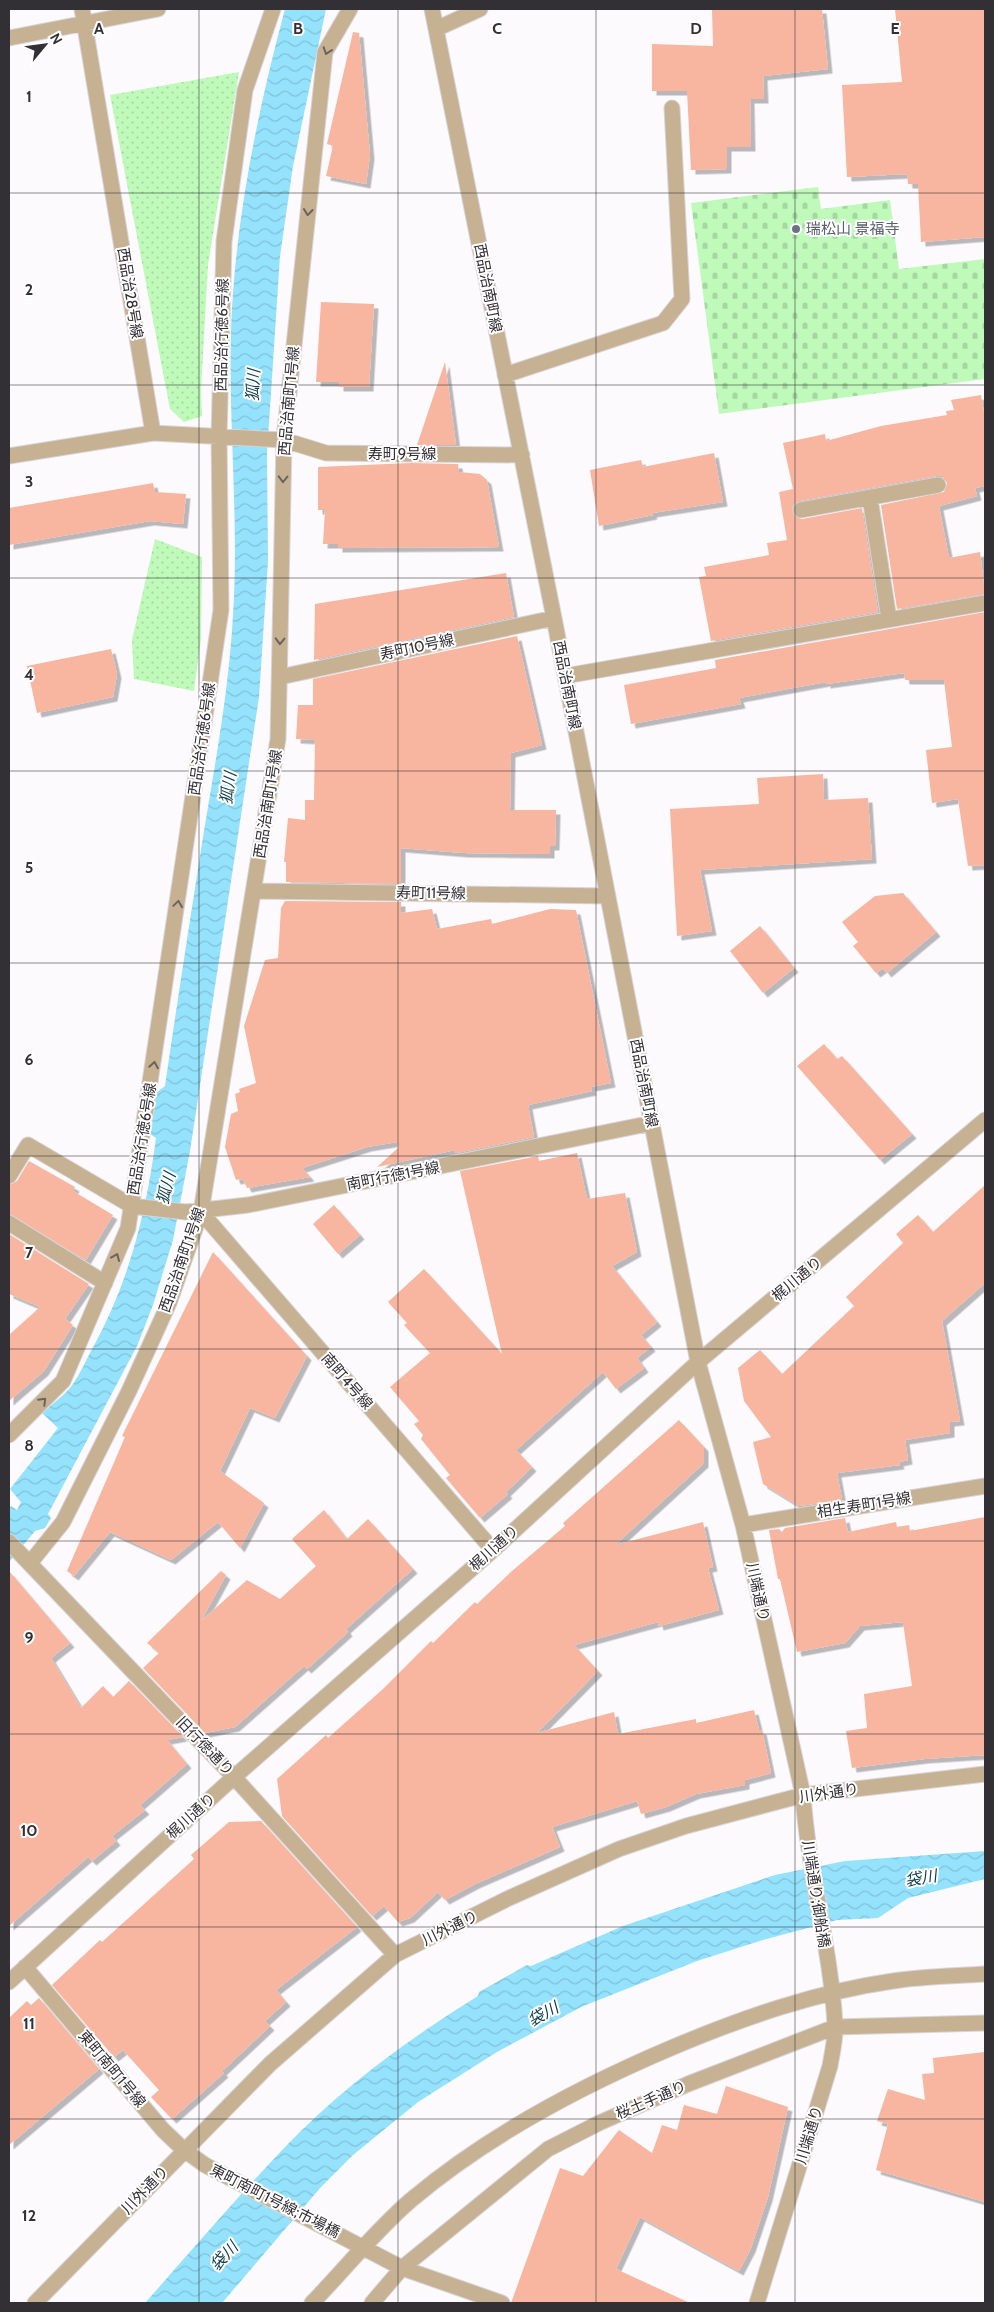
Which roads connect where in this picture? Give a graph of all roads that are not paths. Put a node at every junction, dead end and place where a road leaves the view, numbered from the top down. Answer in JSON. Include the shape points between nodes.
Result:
{"nodes":[{"id":1,"x":158,"y":9,"type":"edge"},
{"id":2,"x":273,"y":9,"type":"edge"},
{"id":3,"x":350,"y":9,"type":"edge"},
{"id":4,"x":432,"y":9,"type":"edge"},
{"id":5,"x":480,"y":9,"type":"edge"},
{"id":6,"x":84,"y":16,"type":"edge"},
{"id":7,"x":436,"y":29,"type":"junction"},
{"id":8,"x":9,"y":38,"type":"edge"},
{"id":9,"x":672,"y":108,"type":"dead end"},
{"id":10,"x":505,"y":375,"type":"junction"},
{"id":11,"x":153,"y":433,"type":"junction"},
{"id":12,"x":220,"y":437,"type":"junction"},
{"id":13,"x":284,"y":440,"type":"junction"},
{"id":14,"x":522,"y":455,"type":"junction"},
{"id":15,"x":9,"y":456,"type":"edge"},
{"id":16,"x":938,"y":485,"type":"dead end"},
{"id":17,"x":870,"y":498,"type":"junction"},
{"id":18,"x":801,"y":510,"type":"dead end"},
{"id":19,"x":985,"y":603,"type":"edge"},
{"id":20,"x":554,"y":618,"type":"junction"},
{"id":21,"x":889,"y":619,"type":"junction"},
{"id":22,"x":565,"y":676,"type":"junction"},
{"id":23,"x":280,"y":677,"type":"junction"},
{"id":24,"x":254,"y":891,"type":"junction"},
{"id":25,"x":607,"y":896,"type":"junction"},
{"id":26,"x":985,"y":1120,"type":"edge"},
{"id":27,"x":652,"y":1123,"type":"junction"},
{"id":28,"x":9,"y":1176,"type":"edge"},
{"id":29,"x":132,"y":1206,"type":"junction"},
{"id":30,"x":201,"y":1212,"type":"junction"},
{"id":31,"x":9,"y":1223,"type":"edge"},
{"id":32,"x":105,"y":1283,"type":"junction"},
{"id":33,"x":698,"y":1362,"type":"junction"},
{"id":34,"x":9,"y":1435,"type":"edge"},
{"id":35,"x":985,"y":1486,"type":"edge"},
{"id":36,"x":743,"y":1525,"type":"junction"},
{"id":37,"x":9,"y":1542,"type":"edge"},
{"id":38,"x":493,"y":1550,"type":"junction"},
{"id":39,"x":30,"y":1563,"type":"junction"},
{"id":40,"x":985,"y":1774,"type":"edge"},
{"id":41,"x":234,"y":1777,"type":"junction"},
{"id":42,"x":803,"y":1795,"type":"junction"},
{"id":43,"x":805,"y":1825,"type":"joint"},
{"id":44,"x":395,"y":1955,"type":"junction"},
{"id":45,"x":827,"y":1963,"type":"joint"},
{"id":46,"x":25,"y":1967,"type":"junction"},
{"id":47,"x":985,"y":1974,"type":"edge"},
{"id":48,"x":9,"y":1982,"type":"edge"},
{"id":49,"x":985,"y":2024,"type":"edge"},
{"id":50,"x":835,"y":2027,"type":"junction"},
{"id":51,"x":184,"y":2150,"type":"junction"},
{"id":52,"x":204,"y":2165,"type":"joint"},
{"id":53,"x":402,"y":2268,"type":"junction"},
{"id":54,"x":35,"y":2303,"type":"edge"},
{"id":55,"x":312,"y":2303,"type":"edge"},
{"id":56,"x":372,"y":2303,"type":"edge"},
{"id":57,"x":502,"y":2303,"type":"edge"},
{"id":58,"x":757,"y":2303,"type":"edge"}],
"edges":[{"from":1,"to":6,"type":"street"},
{"from":2,"to":12,"type":"street","name":"西品治行徳6号線","via":[[245,90],[224,241]]},
{"from":3,"to":13,"type":"street","name":"西品治南町1号線","one_way":true,"via":[[325,52]]},
{"from":4,"to":7,"type":"street","name":"西品治南町線"},
{"from":5,"to":7,"type":"street"},
{"from":6,"to":8,"type":"street"},
{"from":6,"to":11,"type":"street","name":"西品治28号線"},
{"from":7,"to":10,"type":"street","name":"西品治南町線"},
{"from":9,"to":10,"type":"street","via":[[682,299],[663,323]]},
{"from":10,"to":14,"type":"street","name":"西品治南町線"},
{"from":11,"to":12,"type":"street","name":"寿町9号線"},
{"from":11,"to":15,"type":"street"},
{"from":12,"to":13,"type":"street","name":"寿町9号線"},
{"from":29,"to":12,"type":"street","name":"西品治行徳6号線","one_way":true,"via":[[221,610]]},
{"from":13,"to":14,"type":"street","name":"寿町9号線","via":[[326,453]]},
{"from":13,"to":23,"type":"street","name":"西品治南町1号線","one_way":true},
{"from":14,"to":20,"type":"street","name":"西品治南町線"},
{"from":16,"to":17,"type":"street"},
{"from":17,"to":18,"type":"street"},
{"from":17,"to":21,"type":"street"},
{"from":19,"to":21,"type":"street"},
{"from":20,"to":22,"type":"street","name":"西品治南町線"},
{"from":20,"to":23,"type":"street","name":"寿町10号線"},
{"from":21,"to":22,"type":"street"},
{"from":22,"to":25,"type":"street","name":"西品治南町線"},
{"from":23,"to":24,"type":"street","name":"西品治南町1号線","via":[[278,739]]},
{"from":24,"to":25,"type":"street","name":"寿町11号線"},
{"from":24,"to":30,"type":"street","name":"西品治南町1号線"},
{"from":25,"to":27,"type":"street","name":"西品治南町線"},
{"from":26,"to":33,"type":"street","name":"梶川通り"},
{"from":27,"to":30,"type":"street","name":"南町行徳1号線"},
{"from":27,"to":33,"type":"street","name":"西品治南町線"},
{"from":28,"to":29,"type":"street","via":[[28,1145]]},
{"from":29,"to":30,"type":"street","name":"南町行徳1号線"},
{"from":32,"to":29,"type":"street","name":"西品治行徳6号線","one_way":true,"via":[[128,1228]]},
{"from":30,"to":38,"type":"street","name":"南町4号線"},
{"from":30,"to":39,"type":"street","name":"西品治南町1号線","via":[[169,1302],[129,1391],[63,1522]]},
{"from":31,"to":32,"type":"street"},
{"from":34,"to":32,"type":"street","name":"西品治行徳6号線","one_way":true,"via":[[63,1381]]},
{"from":33,"to":36,"type":"street","name":"川端通り"},
{"from":33,"to":38,"type":"street","name":"梶川通り"},
{"from":35,"to":36,"type":"street","name":"相生寿町1号線"},
{"from":36,"to":42,"type":"street","name":"川端通り"},
{"from":37,"to":39,"type":"street","name":"旧行徳通り"},
{"from":38,"to":41,"type":"street","name":"梶川通り"},
{"from":39,"to":41,"type":"street","name":"旧行徳通り"},
{"from":40,"to":42,"type":"street","name":"川外通り"},
{"from":41,"to":44,"type":"street","name":"旧行徳通り"},
{"from":41,"to":46,"type":"street","name":"梶川通り"},
{"from":42,"to":43,"type":"street","name":"川端通り"},
{"from":42,"to":44,"type":"street","name":"川外通り","via":[[686,1826],[619,1848]]},
{"from":43,"to":45,"type":"street","name":"川端通り;御船橋"},
{"from":44,"to":51,"type":"street","name":"川外通り","via":[[270,2064]]},
{"from":45,"to":50,"type":"street","name":"川端通り"},
{"from":46,"to":48,"type":"street","name":"梶川通り"},
{"from":46,"to":51,"type":"street","name":"東町南町1号線","via":[[163,2130]]},
{"from":47,"to":55,"type":"street","via":[[893,1981],[811,1998],[723,2026],[632,2065],[550,2106],[466,2156],[377,2232]]},
{"from":49,"to":50,"type":"street","name":"桜土手通り"},
{"from":50,"to":53,"type":"street","name":"桜土手通り","via":[[647,2101],[548,2149]]},
{"from":50,"to":58,"type":"street","name":"川端通り","via":[[830,2066]]},
{"from":51,"to":52,"type":"street","name":"東町南町1号線"},
{"from":51,"to":54,"type":"street","name":"川外通り"},
{"from":52,"to":53,"type":"street","name":"東町南町1号線;市場橋"},
{"from":53,"to":56,"type":"street","name":"桜土手通り"},
{"from":53,"to":57,"type":"street"}]}
